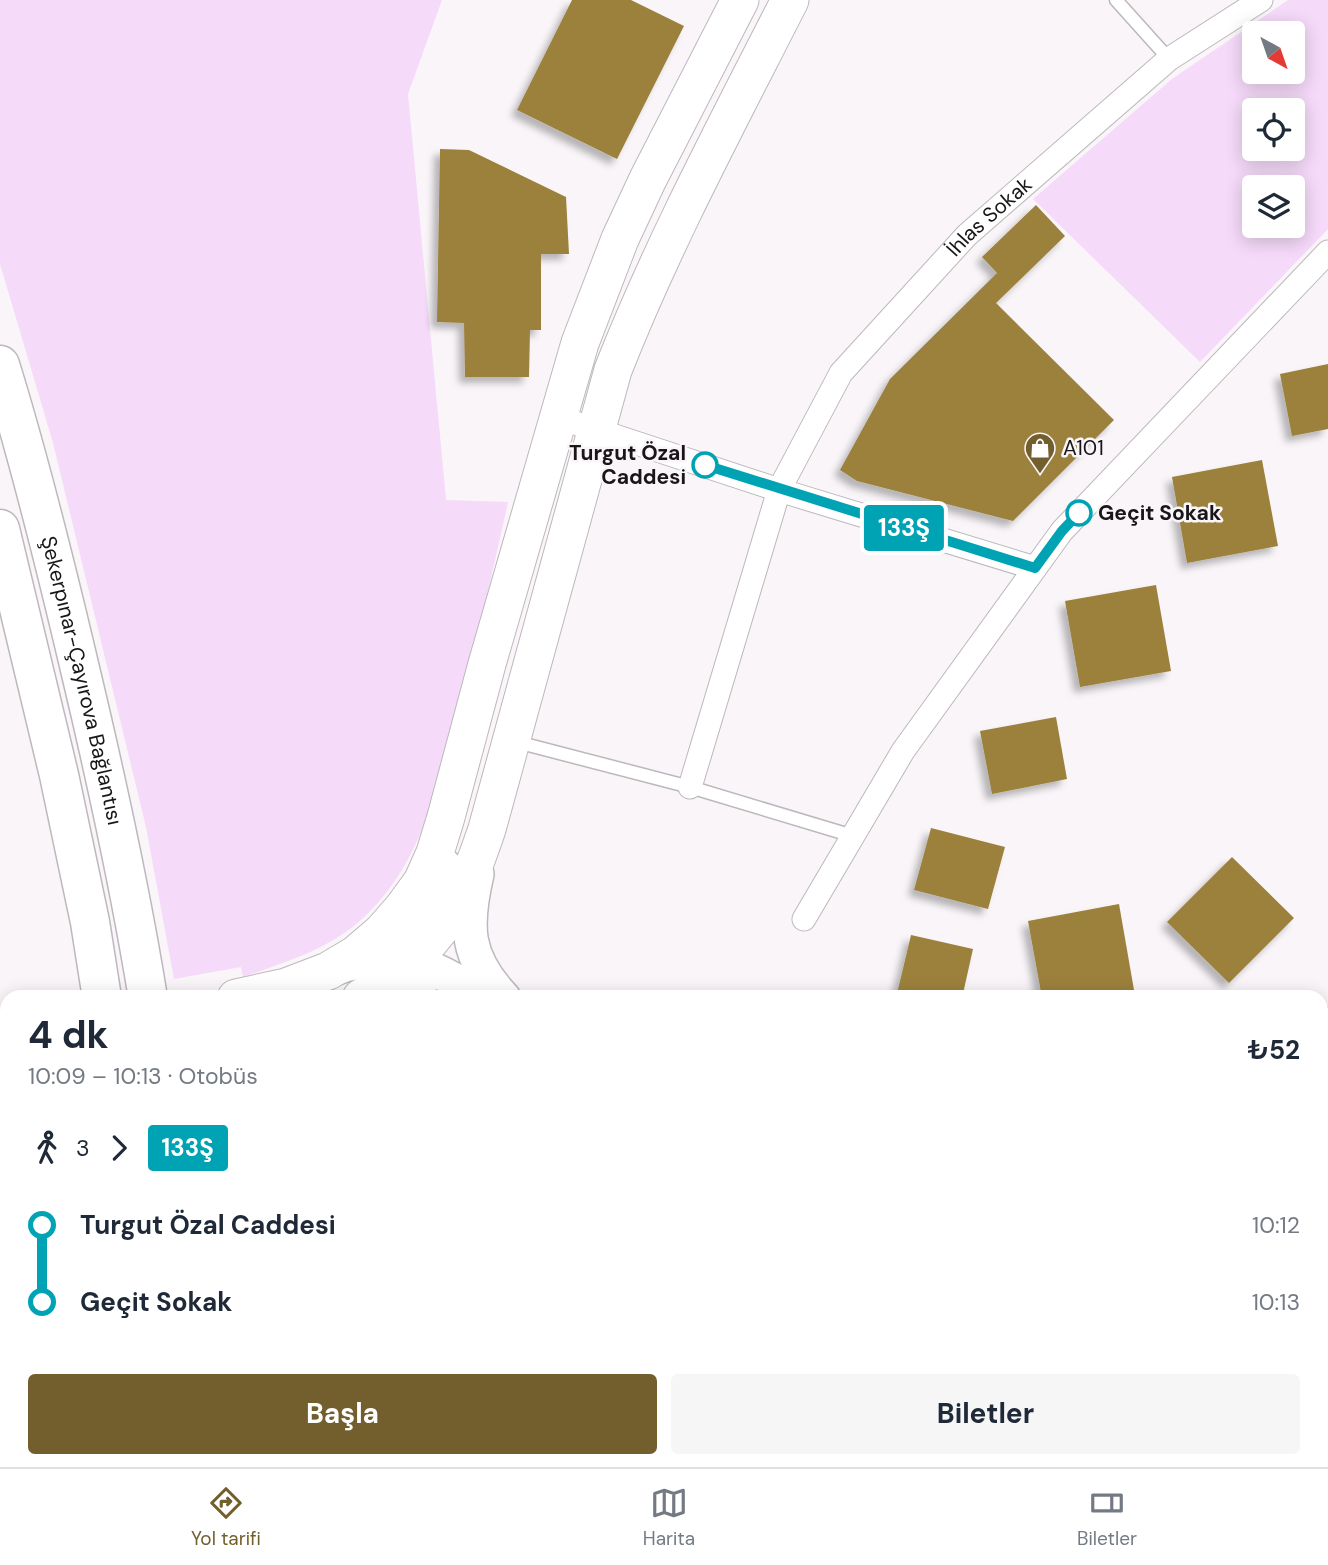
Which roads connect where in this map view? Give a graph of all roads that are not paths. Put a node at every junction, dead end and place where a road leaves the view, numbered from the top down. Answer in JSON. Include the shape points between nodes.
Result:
{"nodes":[{"id":1,"x":740,"y":0,"type":"edge"},
{"id":2,"x":790,"y":0,"type":"edge"},
{"id":3,"x":1116,"y":0,"type":"edge"},
{"id":4,"x":1261,"y":0,"type":"edge"},
{"id":5,"x":1170,"y":60,"type":"junction"},
{"id":6,"x":1328,"y":252,"type":"edge"},
{"id":7,"x":0,"y":365,"type":"edge"},
{"id":8,"x":557,"y":417,"type":"junction"},
{"id":9,"x":596,"y":429,"type":"junction"},
{"id":10,"x":779,"y":490,"type":"junction"},
{"id":11,"x":0,"y":529,"type":"edge"},
{"id":12,"x":1035,"y":568,"type":"junction"},
{"id":13,"x":511,"y":741,"type":"junction"},
{"id":14,"x":457,"y":781,"type":"junction"},
{"id":15,"x":690,"y":787,"type":"junction"},
{"id":16,"x":487,"y":829,"type":"junction"},
{"id":17,"x":853,"y":836,"type":"junction"},
{"id":18,"x":804,"y":919,"type":"dead end"},
{"id":19,"x":409,"y":961,"type":"junction"},
{"id":20,"x":328,"y":971,"type":"junction"},
{"id":21,"x":101,"y":990,"type":"edge"},
{"id":22,"x":147,"y":990,"type":"edge"},
{"id":23,"x":273,"y":990,"type":"edge"},
{"id":24,"x":373,"y":990,"type":"edge"},
{"id":25,"x":418,"y":990,"type":"edge"},
{"id":26,"x":469,"y":990,"type":"edge"},
{"id":27,"x":497,"y":990,"type":"edge"}],
"edges":[{"from":1,"to":8,"type":"main road","via":[[621,239]]},
{"from":2,"to":9,"type":"main road","via":[[636,310],[612,370]]},
{"from":3,"to":5,"type":"lane"},
{"from":4,"to":5,"type":"street","name":"İhlas Sokak"},
{"from":5,"to":10,"type":"street","name":"İhlas Sokak","via":[[967,235],[841,373]]},
{"from":6,"to":12,"type":"street","via":[[1062,531]]},
{"from":7,"to":22,"type":"highway","name":"Şekerpınar-Çayırova Bağlantısı","via":[[53,552],[133,906]]},
{"from":8,"to":9,"type":"street"},
{"from":8,"to":14,"type":"main road"},
{"from":9,"to":10,"type":"street"},
{"from":9,"to":13,"type":"main road"},
{"from":10,"to":12,"type":"street"},
{"from":10,"to":15,"type":"street","name":"İhlas Sokak"},
{"from":11,"to":21,"type":"highway","name":"Şekerpınar-Çayırova Bağlantısı","via":[[59,775]]},
{"from":12,"to":17,"type":"street","via":[[903,751]]},
{"from":13,"to":15,"type":"lane"},
{"from":13,"to":16,"type":"main road"},
{"from":14,"to":19,"type":"street","via":[[444,873],[411,936]]},
{"from":14,"to":20,"type":"main road","via":[[422,883],[382,932]]},
{"from":15,"to":17,"type":"lane"},
{"from":16,"to":19,"type":"main road","via":[[458,901]]},
{"from":16,"to":27,"type":"street","via":[[468,923],[480,968]]},
{"from":17,"to":18,"type":"street"},
{"from":19,"to":20,"type":"street","via":[[369,959]]},
{"from":19,"to":24,"type":"main road"},
{"from":19,"to":25,"type":"street"},
{"from":19,"to":26,"type":"street","via":[[445,973]]},
{"from":20,"to":23,"type":"main road"}]}
